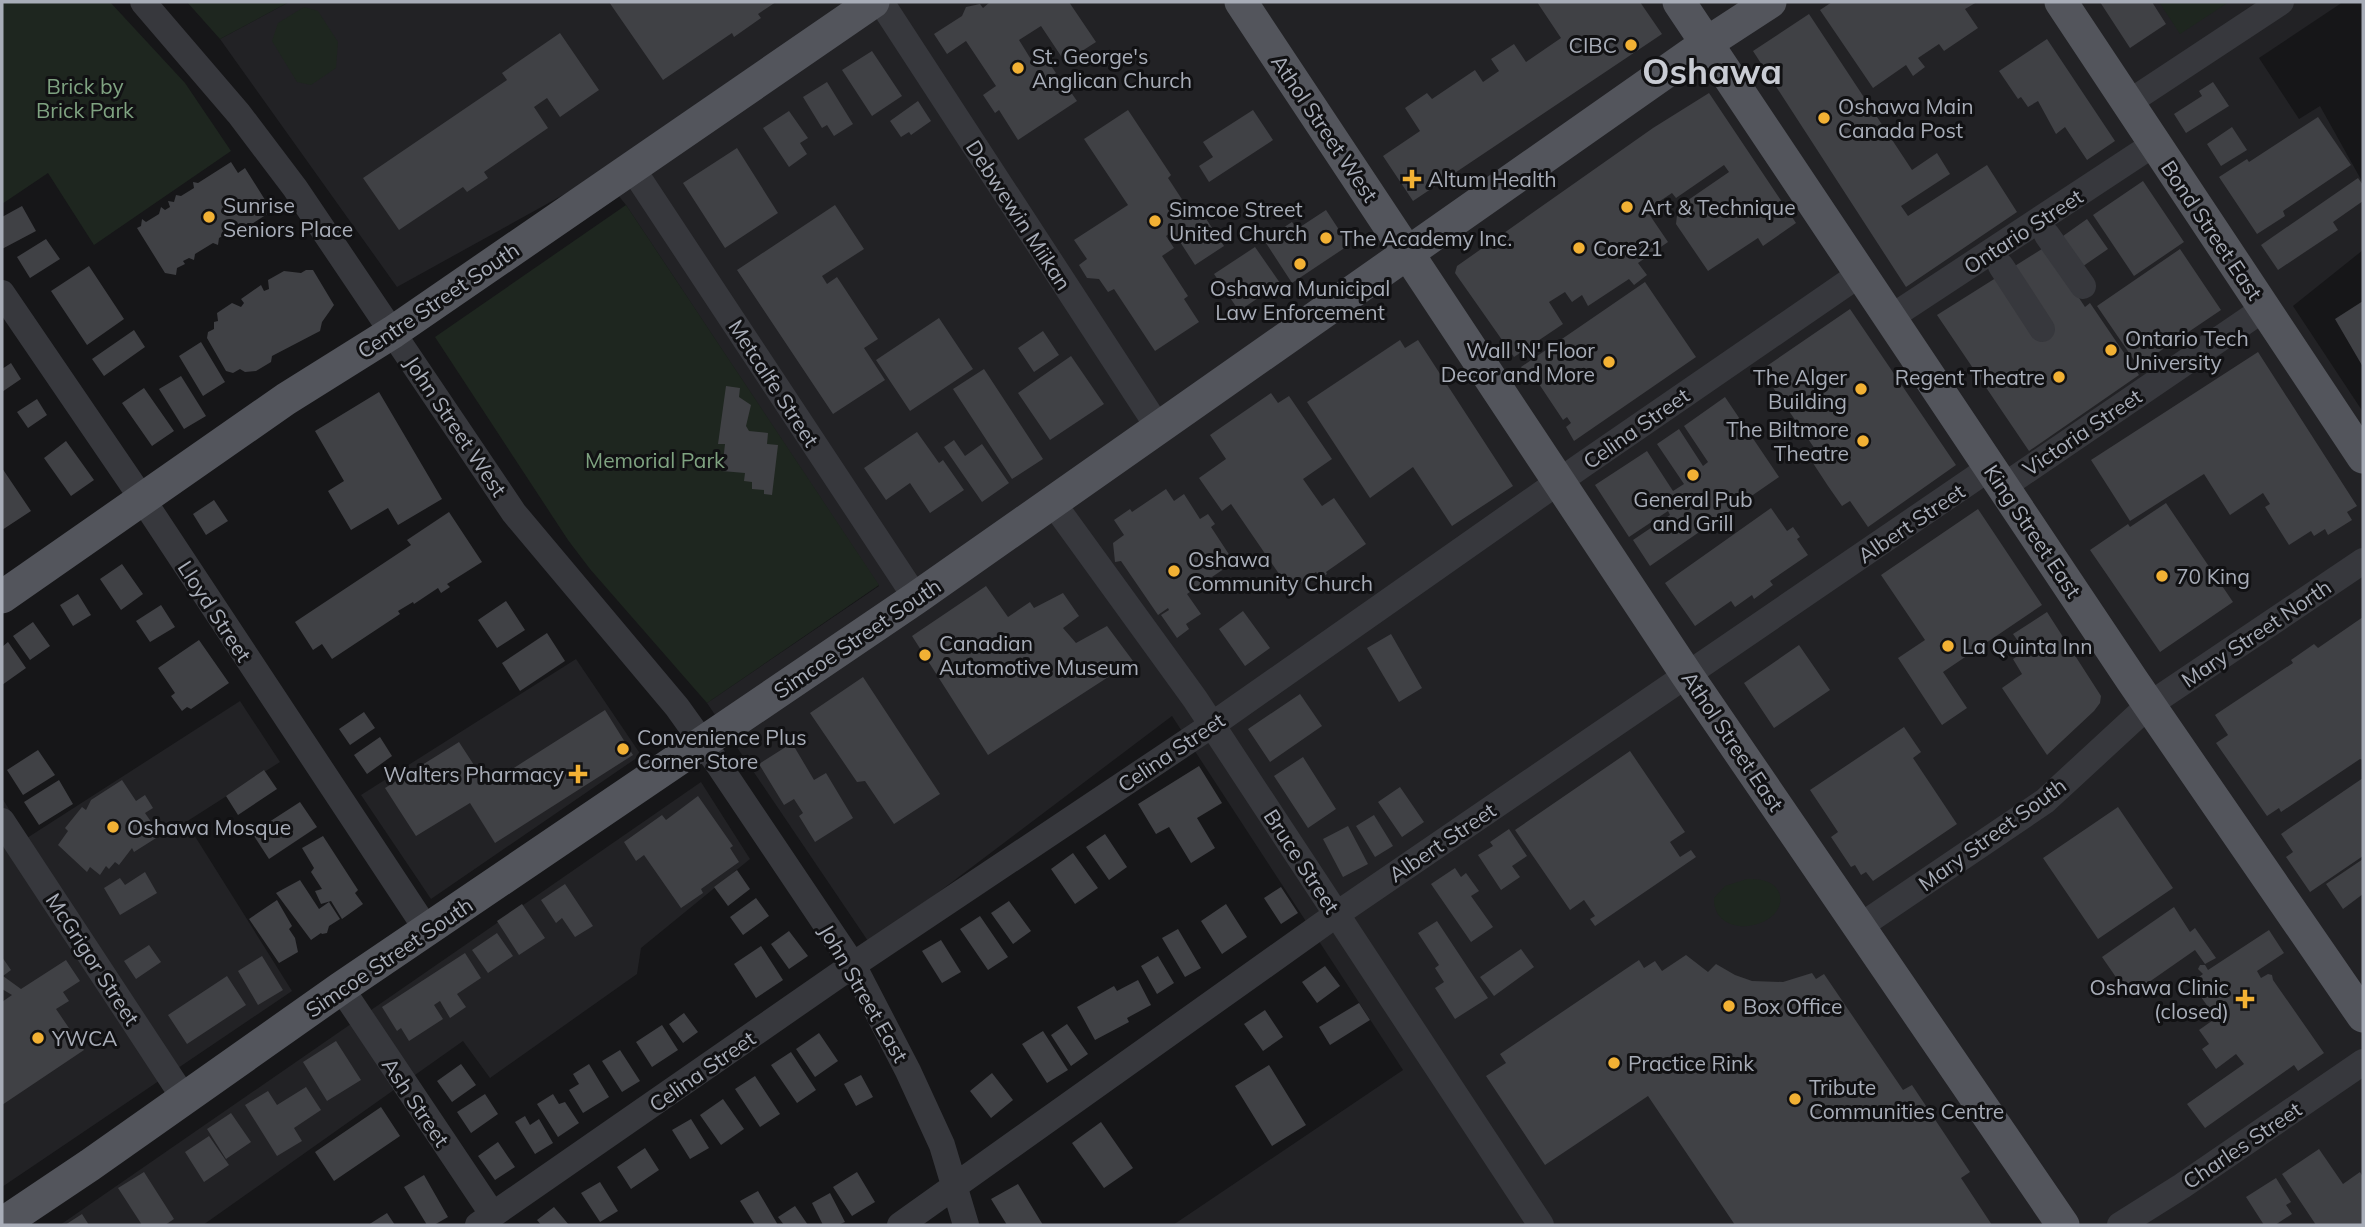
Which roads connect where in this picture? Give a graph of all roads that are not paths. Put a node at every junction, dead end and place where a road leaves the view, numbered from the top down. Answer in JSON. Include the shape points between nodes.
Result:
{"nodes":[{"id":1,"x":143,"y":2,"type":"edge"},
{"id":2,"x":873,"y":2,"type":"edge"},
{"id":3,"x":881,"y":2,"type":"edge"},
{"id":4,"x":1241,"y":2,"type":"edge"},
{"id":5,"x":1679,"y":2,"type":"edge"},
{"id":6,"x":1770,"y":2,"type":"edge"},
{"id":7,"x":2062,"y":2,"type":"edge"},
{"id":8,"x":2281,"y":2,"type":"edge"},
{"id":9,"x":1707,"y":43,"type":"junction"},
{"id":10,"x":2128,"y":103,"type":"junction"},
{"id":11,"x":2154,"y":144,"type":"junction"},
{"id":12,"x":632,"y":168,"type":"junction"},
{"id":13,"x":2047,"y":235,"type":"dead end"},
{"id":14,"x":1409,"y":253,"type":"junction"},
{"id":15,"x":2001,"y":266,"type":"dead end"},
{"id":16,"x":1860,"y":274,"type":"junction"},
{"id":17,"x":2083,"y":286,"type":"dead end"},
{"id":18,"x":2,"y":293,"type":"edge"},
{"id":19,"x":2265,"y":308,"type":"junction"},
{"id":20,"x":1890,"y":318,"type":"junction"},
{"id":21,"x":2042,"y":329,"type":"dead end"},
{"id":22,"x":393,"y":332,"type":"junction"},
{"id":23,"x":1158,"y":427,"type":"junction"},
{"id":24,"x":2363,"y":457,"type":"edge"},
{"id":25,"x":1997,"y":476,"type":"junction"},
{"id":26,"x":1559,"y":481,"type":"junction"},
{"id":27,"x":143,"y":500,"type":"junction"},
{"id":28,"x":1053,"y":503,"type":"junction"},
{"id":29,"x":2363,"y":561,"type":"edge"},
{"id":30,"x":2,"y":597,"type":"edge"},
{"id":31,"x":916,"y":598,"type":"junction"},
{"id":32,"x":1687,"y":675,"type":"junction"},
{"id":33,"x":2149,"y":705,"type":"junction"},
{"id":34,"x":1212,"y":725,"type":"junction"},
{"id":35,"x":703,"y":743,"type":"junction"},
{"id":36,"x":2,"y":821,"type":"edge"},
{"id":37,"x":1336,"y":914,"type":"junction"},
{"id":38,"x":1859,"y":927,"type":"junction"},
{"id":39,"x":427,"y":930,"type":"junction"},
{"id":40,"x":853,"y":965,"type":"junction"},
{"id":41,"x":341,"y":988,"type":"junction"},
{"id":42,"x":2363,"y":1016,"type":"edge"},
{"id":43,"x":2363,"y":1062,"type":"edge"},
{"id":44,"x":184,"y":1098,"type":"junction"},
{"id":45,"x":955,"y":1188,"type":"junction"},
{"id":46,"x":485,"y":1220,"type":"edge"},
{"id":47,"x":2,"y":1224,"type":"edge"},
{"id":48,"x":900,"y":1225,"type":"edge"},
{"id":49,"x":967,"y":1225,"type":"edge"},
{"id":50,"x":1541,"y":1225,"type":"edge"},
{"id":51,"x":2063,"y":1225,"type":"edge"},
{"id":52,"x":2120,"y":1225,"type":"edge"}],
"edges":[{"from":1,"to":22,"type":"street","name":"John Street West","via":[[239,114]]},
{"from":2,"to":12,"type":"main road","name":"Centre Street South"},
{"from":3,"to":23,"type":"street","name":"Debwewin Miikan"},
{"from":4,"to":14,"type":"main road","name":"Athol Street West"},
{"from":5,"to":9,"type":"main road","name":"King Street East"},
{"from":6,"to":9,"type":"main road","name":"Simcoe Street South"},
{"from":7,"to":10,"type":"main road","name":"Bond Street East"},
{"from":8,"to":10,"type":"street"},
{"from":9,"to":14,"type":"main road","name":"Simcoe Street South"},
{"from":9,"to":16,"type":"main road","name":"King Street East"},
{"from":10,"to":11,"type":"main road","name":"Bond Street East"},
{"from":11,"to":19,"type":"main road","name":"Bond Street East"},
{"from":11,"to":20,"type":"street","name":"Ontario Street"},
{"from":12,"to":22,"type":"main road","name":"Centre Street South"},
{"from":12,"to":31,"type":"street","name":"Metcalfe Street"},
{"from":13,"to":17,"type":"street"},
{"from":14,"to":23,"type":"main road","name":"Simcoe Street South"},
{"from":14,"to":26,"type":"main road","name":"Athol Street East"},
{"from":15,"to":21,"type":"street"},
{"from":16,"to":20,"type":"main road","name":"King Street East"},
{"from":16,"to":26,"type":"street","name":"Celina Street"},
{"from":18,"to":27,"type":"street","name":"Lloyd Street"},
{"from":19,"to":24,"type":"main road","name":"Bond Street East"},
{"from":19,"to":25,"type":"street","name":"Victoria Street"},
{"from":20,"to":25,"type":"main road","name":"King Street East"},
{"from":22,"to":27,"type":"main road","name":"Centre Street South","via":[[286,399]]},
{"from":22,"to":35,"type":"street","name":"John Street West","via":[[514,513]]},
{"from":23,"to":28,"type":"main road","name":"Simcoe Street South"},
{"from":25,"to":32,"type":"street","name":"Albert Street"},
{"from":25,"to":33,"type":"main road","name":"King Street East"},
{"from":26,"to":32,"type":"main road","name":"Athol Street East"},
{"from":26,"to":34,"type":"street","name":"Celina Street"},
{"from":27,"to":30,"type":"main road","name":"Centre Street South"},
{"from":27,"to":39,"type":"street","name":"Lloyd Street"},
{"from":28,"to":31,"type":"main road","name":"Simcoe Street South"},
{"from":28,"to":34,"type":"street","name":"Bruce Street"},
{"from":29,"to":33,"type":"street","name":"Mary Street North"},
{"from":31,"to":35,"type":"main road","name":"Simcoe Street South"},
{"from":32,"to":37,"type":"street","name":"Albert Street"},
{"from":32,"to":38,"type":"main road","name":"Athol Street East"},
{"from":33,"to":38,"type":"street","name":"Mary Street South","via":[[2045,801]]},
{"from":33,"to":42,"type":"main road","name":"King Street East"},
{"from":34,"to":37,"type":"street","name":"Bruce Street"},
{"from":34,"to":40,"type":"street","name":"Celina Street"},
{"from":35,"to":39,"type":"main road","name":"Simcoe Street South"},
{"from":35,"to":40,"type":"street","name":"John Street East"},
{"from":36,"to":44,"type":"street","name":"McGrigor Street"},
{"from":37,"to":45,"type":"street","name":"Albert Street"},
{"from":37,"to":50,"type":"street","name":"Bruce Street"},
{"from":38,"to":51,"type":"main road","name":"Athol Street East"},
{"from":39,"to":41,"type":"main road","name":"Simcoe Street South"},
{"from":40,"to":45,"type":"street","name":"John Street East","via":[[942,1145]]},
{"from":40,"to":46,"type":"street","name":"Celina Street"},
{"from":41,"to":44,"type":"main road","name":"Simcoe Street South"},
{"from":41,"to":46,"type":"street","name":"Ash Street"},
{"from":43,"to":52,"type":"street","name":"Charles Street"},
{"from":44,"to":47,"type":"main road","name":"Simcoe Street South"},
{"from":45,"to":48,"type":"street","name":"Albert Street"},
{"from":45,"to":49,"type":"street","name":"John Street East"}]}
